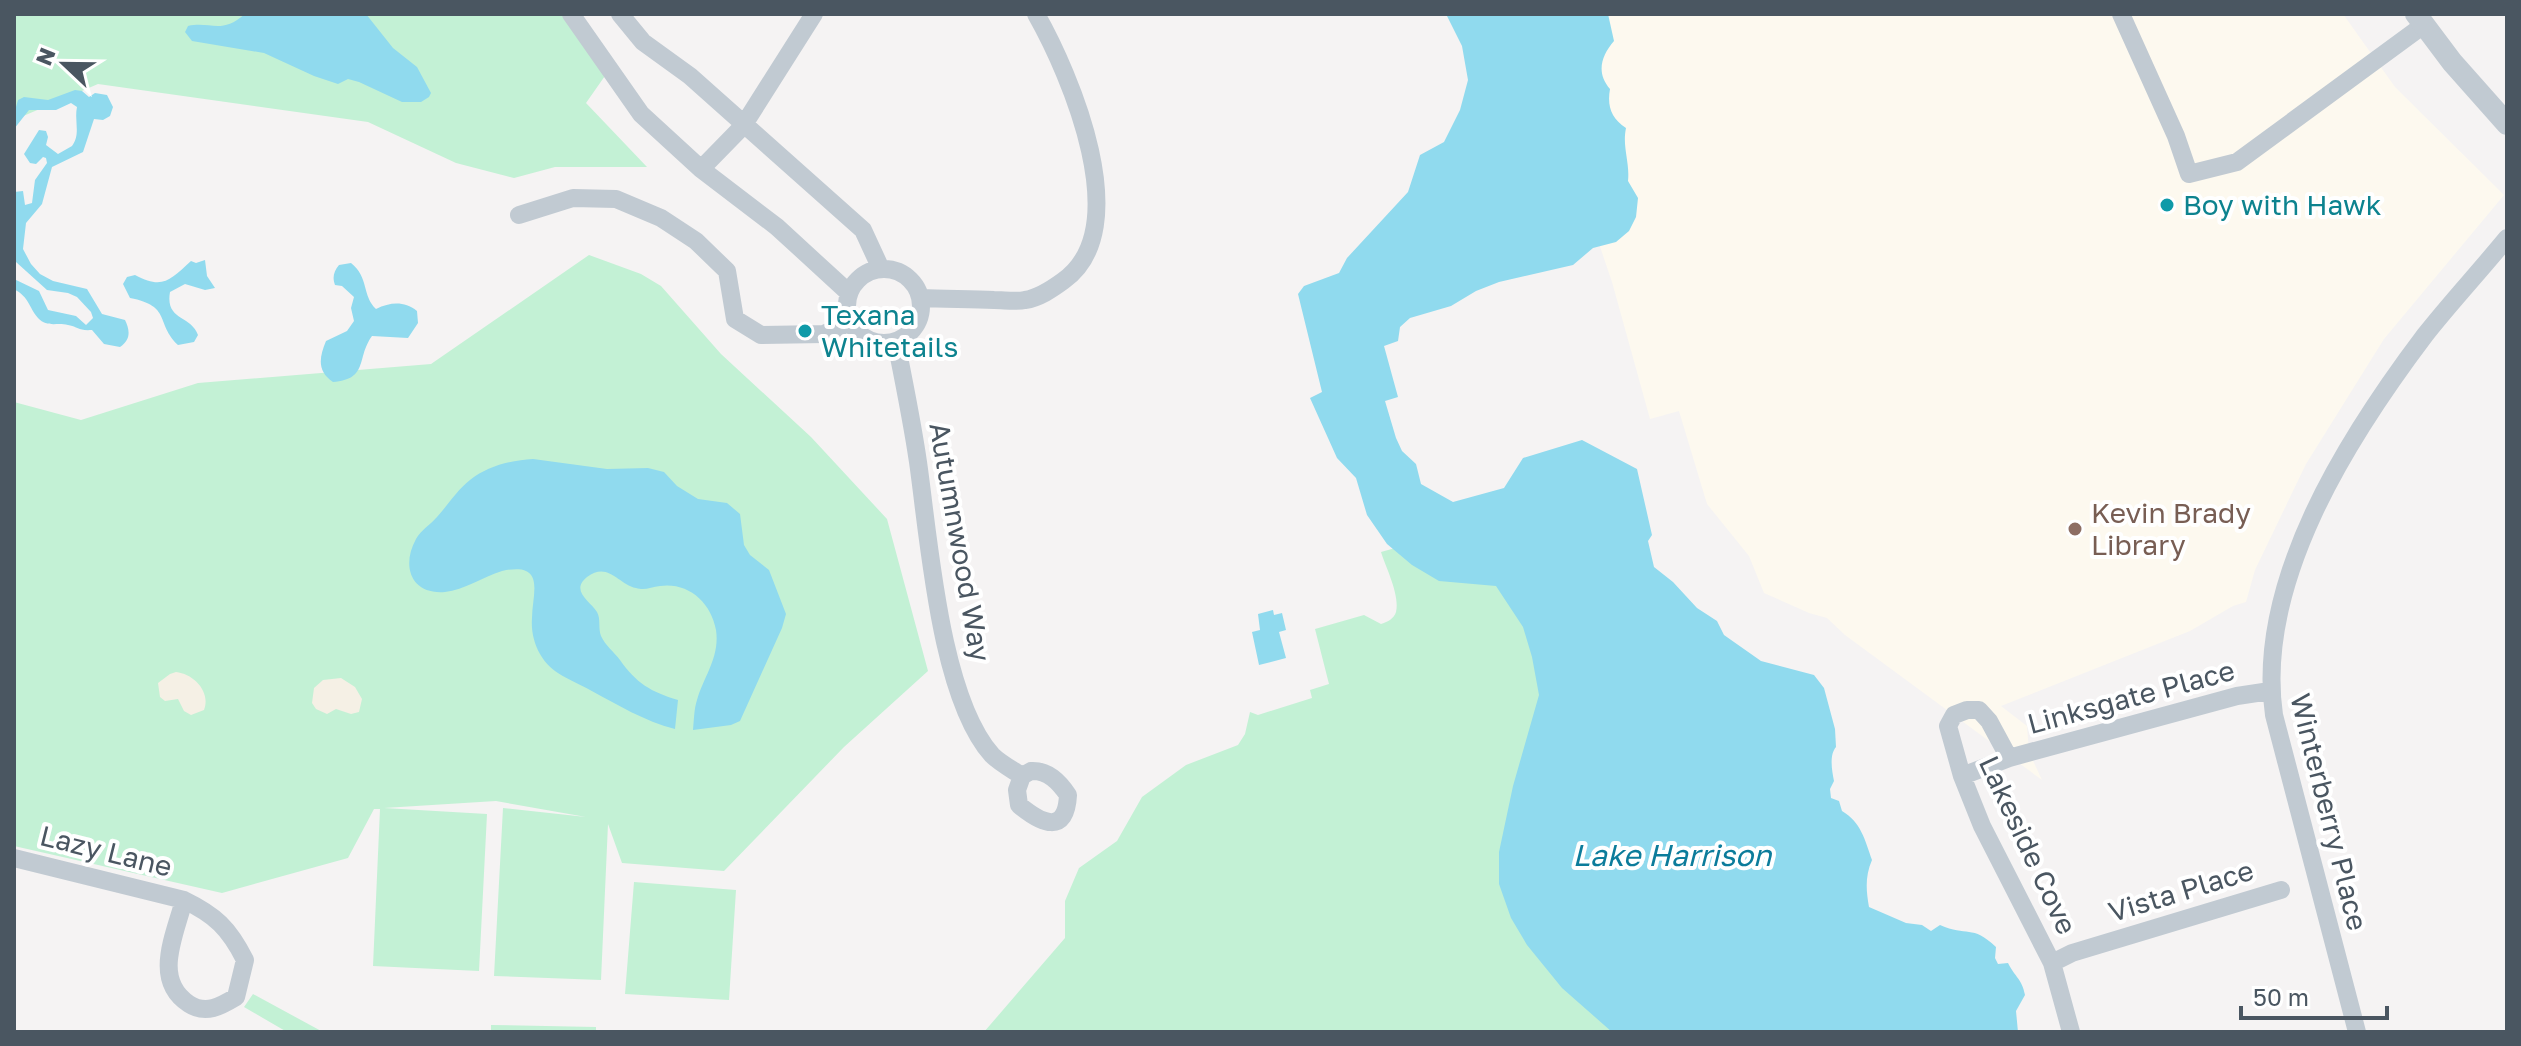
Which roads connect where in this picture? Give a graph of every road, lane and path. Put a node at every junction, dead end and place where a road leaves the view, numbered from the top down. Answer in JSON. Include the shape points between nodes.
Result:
{"nodes":[{"id":1,"x":571,"y":14,"type":"edge"},
{"id":2,"x":620,"y":14,"type":"edge"},
{"id":3,"x":814,"y":14,"type":"edge"},
{"id":4,"x":1036,"y":14,"type":"edge"},
{"id":5,"x":2121,"y":14,"type":"edge"},
{"id":6,"x":2420,"y":17,"type":"edge"},
{"id":7,"x":2507,"y":124,"type":"edge"},
{"id":8,"x":743,"y":126,"type":"junction"},
{"id":9,"x":701,"y":169,"type":"junction"},
{"id":10,"x":519,"y":215,"type":"dead end"},
{"id":11,"x":2507,"y":238,"type":"edge"},
{"id":12,"x":881,"y":269,"type":"junction"},
{"id":13,"x":849,"y":293,"type":"junction"},
{"id":14,"x":921,"y":298,"type":"junction"},
{"id":15,"x":850,"y":322,"type":"junction"},
{"id":16,"x":896,"y":342,"type":"junction"},
{"id":17,"x":2270,"y":691,"type":"junction"},
{"id":18,"x":2009,"y":758,"type":"junction"},
{"id":19,"x":1022,"y":776,"type":"dead end"},
{"id":20,"x":1962,"y":776,"type":"junction"},
{"id":21,"x":14,"y":858,"type":"edge"},
{"id":22,"x":2281,"y":890,"type":"dead end"},
{"id":23,"x":184,"y":900,"type":"junction"},
{"id":24,"x":2052,"y":963,"type":"junction"},
{"id":25,"x":2071,"y":1032,"type":"edge"},
{"id":26,"x":2357,"y":1032,"type":"edge"}],
"edges":[{"from":1,"to":9,"type":"street","via":[[641,114]]},
{"from":2,"to":8,"type":"street","via":[[643,42],[690,76]]},
{"from":3,"to":8,"type":"street"},
{"from":4,"to":14,"type":"street","via":[[1059,55],[1087,130],[1095,226],[1086,253],[1072,275],[1026,300]]},
{"from":5,"to":6,"type":"street","via":[[2189,174],[2237,162]]},
{"from":6,"to":7,"type":"street"},
{"from":8,"to":9,"type":"street"},
{"from":8,"to":12,"type":"street","via":[[863,230]]},
{"from":9,"to":13,"type":"street","via":[[777,227]]},
{"from":10,"to":15,"type":"street","via":[[573,198],[616,199],[661,218],[696,241],[727,271],[735,319],[761,335],[824,334]]},
{"from":11,"to":17,"type":"street","name":"Winterberry Place","via":[[2427,333],[2345,454],[2316,510],[2282,602]]},
{"from":12,"to":13,"type":"street","via":[[861,276]]},
{"from":12,"to":14,"type":"street","via":[[903,274]]},
{"from":13,"to":15,"type":"street"},
{"from":14,"to":16,"type":"street","via":[[915,326]]},
{"from":15,"to":16,"type":"street","via":[[868,340]]},
{"from":16,"to":19,"type":"street","name":"Autumnwood Way","via":[[948,654],[961,699],[993,756]]},
{"from":17,"to":18,"type":"street","name":"Linksgate Place"},
{"from":17,"to":26,"type":"street","name":"Winterberry Place"},
{"from":18,"to":20,"type":"street","name":"Linksgate Place"},
{"from":18,"to":20,"type":"street","name":"Lakeside Cove","via":[[1989,721],[1979,710],[1967,710],[1954,715],[1948,726]]},
{"from":20,"to":24,"type":"street","name":"Lakeside Cove"},
{"from":21,"to":23,"type":"street","name":"Lazy Lane"},
{"from":22,"to":24,"type":"street","name":"Vista Place"},
{"from":23,"to":23,"type":"street","name":"Lazy Lane","via":[[211,913],[234,937],[245,960],[236,997],[216,1010],[194,1008],[176,996],[167,976]]},
{"from":24,"to":25,"type":"street","name":"Lakeside Cove"}]}
